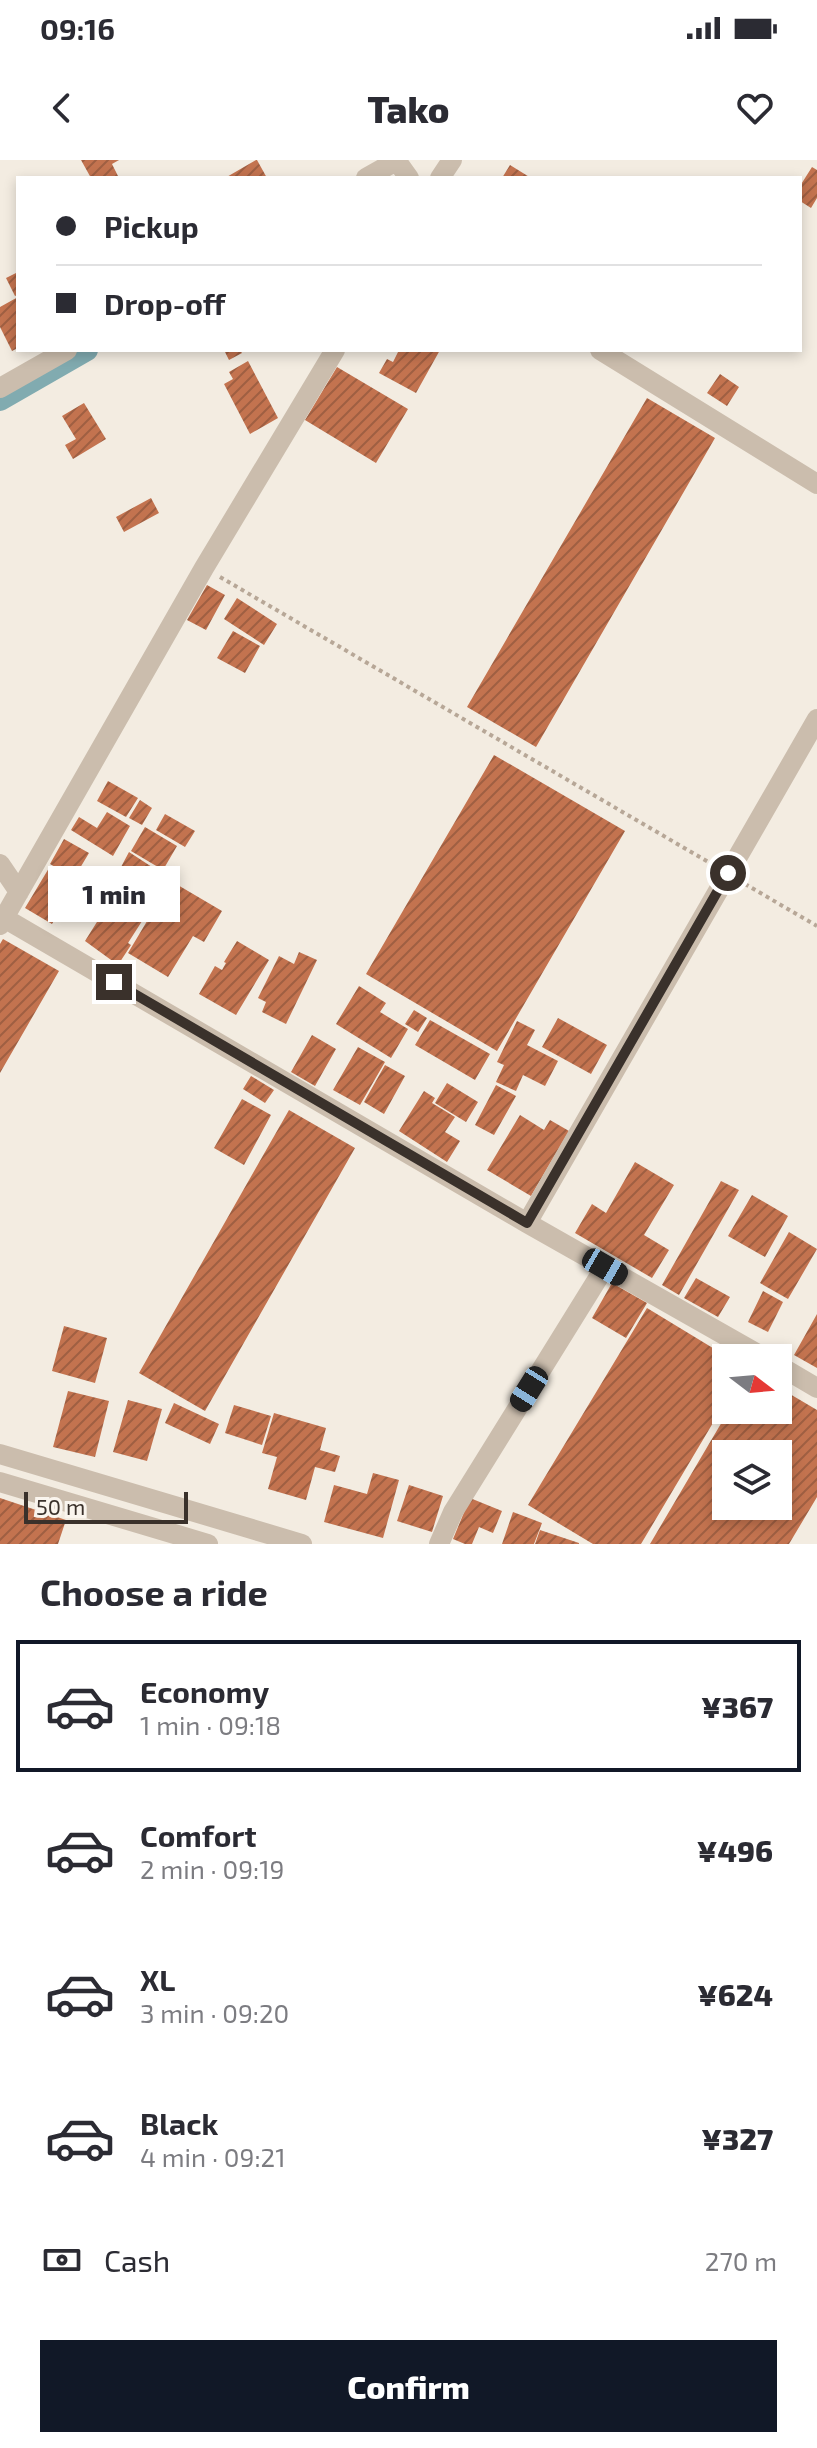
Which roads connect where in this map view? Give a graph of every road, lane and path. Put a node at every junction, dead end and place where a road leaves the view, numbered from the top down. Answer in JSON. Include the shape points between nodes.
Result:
{"nodes":[{"id":1,"x":396,"y":160,"type":"edge"},
{"id":2,"x":369,"y":176,"type":"edge"},
{"id":3,"x":63,"y":352,"type":"edge"},
{"id":4,"x":334,"y":352,"type":"edge"},
{"id":5,"x":603,"y":352,"type":"edge"},
{"id":6,"x":0,"y":388,"type":"edge"},
{"id":7,"x":817,"y":484,"type":"edge"},
{"id":8,"x":204,"y":568,"type":"junction"},
{"id":9,"x":817,"y":719,"type":"edge"},
{"id":10,"x":0,"y":864,"type":"edge"},
{"id":11,"x":728,"y":873,"type":"junction"},
{"id":12,"x":19,"y":892,"type":"junction"},
{"id":13,"x":2,"y":921,"type":"edge"},
{"id":14,"x":817,"y":926,"type":"edge"},
{"id":15,"x":527,"y":1223,"type":"junction"},
{"id":16,"x":605,"y":1267,"type":"junction"},
{"id":17,"x":740,"y":1344,"type":"edge"},
{"id":18,"x":792,"y":1373,"type":"edge"},
{"id":19,"x":817,"y":1388,"type":"edge"},
{"id":20,"x":0,"y":1454,"type":"edge"},
{"id":21,"x":0,"y":1482,"type":"edge"},
{"id":22,"x":208,"y":1544,"type":"edge"},
{"id":23,"x":302,"y":1544,"type":"edge"},
{"id":24,"x":439,"y":1544,"type":"edge"}],
"edges":[{"from":1,"to":2,"type":"street"},
{"from":3,"to":6,"type":"street"},
{"from":4,"to":8,"type":"street"},
{"from":5,"to":7,"type":"street"},
{"from":8,"to":11,"type":"path"},
{"from":8,"to":12,"type":"street"},
{"from":9,"to":11,"type":"street"},
{"from":10,"to":12,"type":"street"},
{"from":11,"to":14,"type":"path"},
{"from":11,"to":15,"type":"street"},
{"from":12,"to":13,"type":"street"},
{"from":13,"to":15,"type":"street"},
{"from":15,"to":16,"type":"street"},
{"from":16,"to":17,"type":"street"},
{"from":16,"to":24,"type":"street","via":[[453,1512]]},
{"from":18,"to":19,"type":"street"},
{"from":20,"to":23,"type":"street"},
{"from":21,"to":22,"type":"street"}]}
